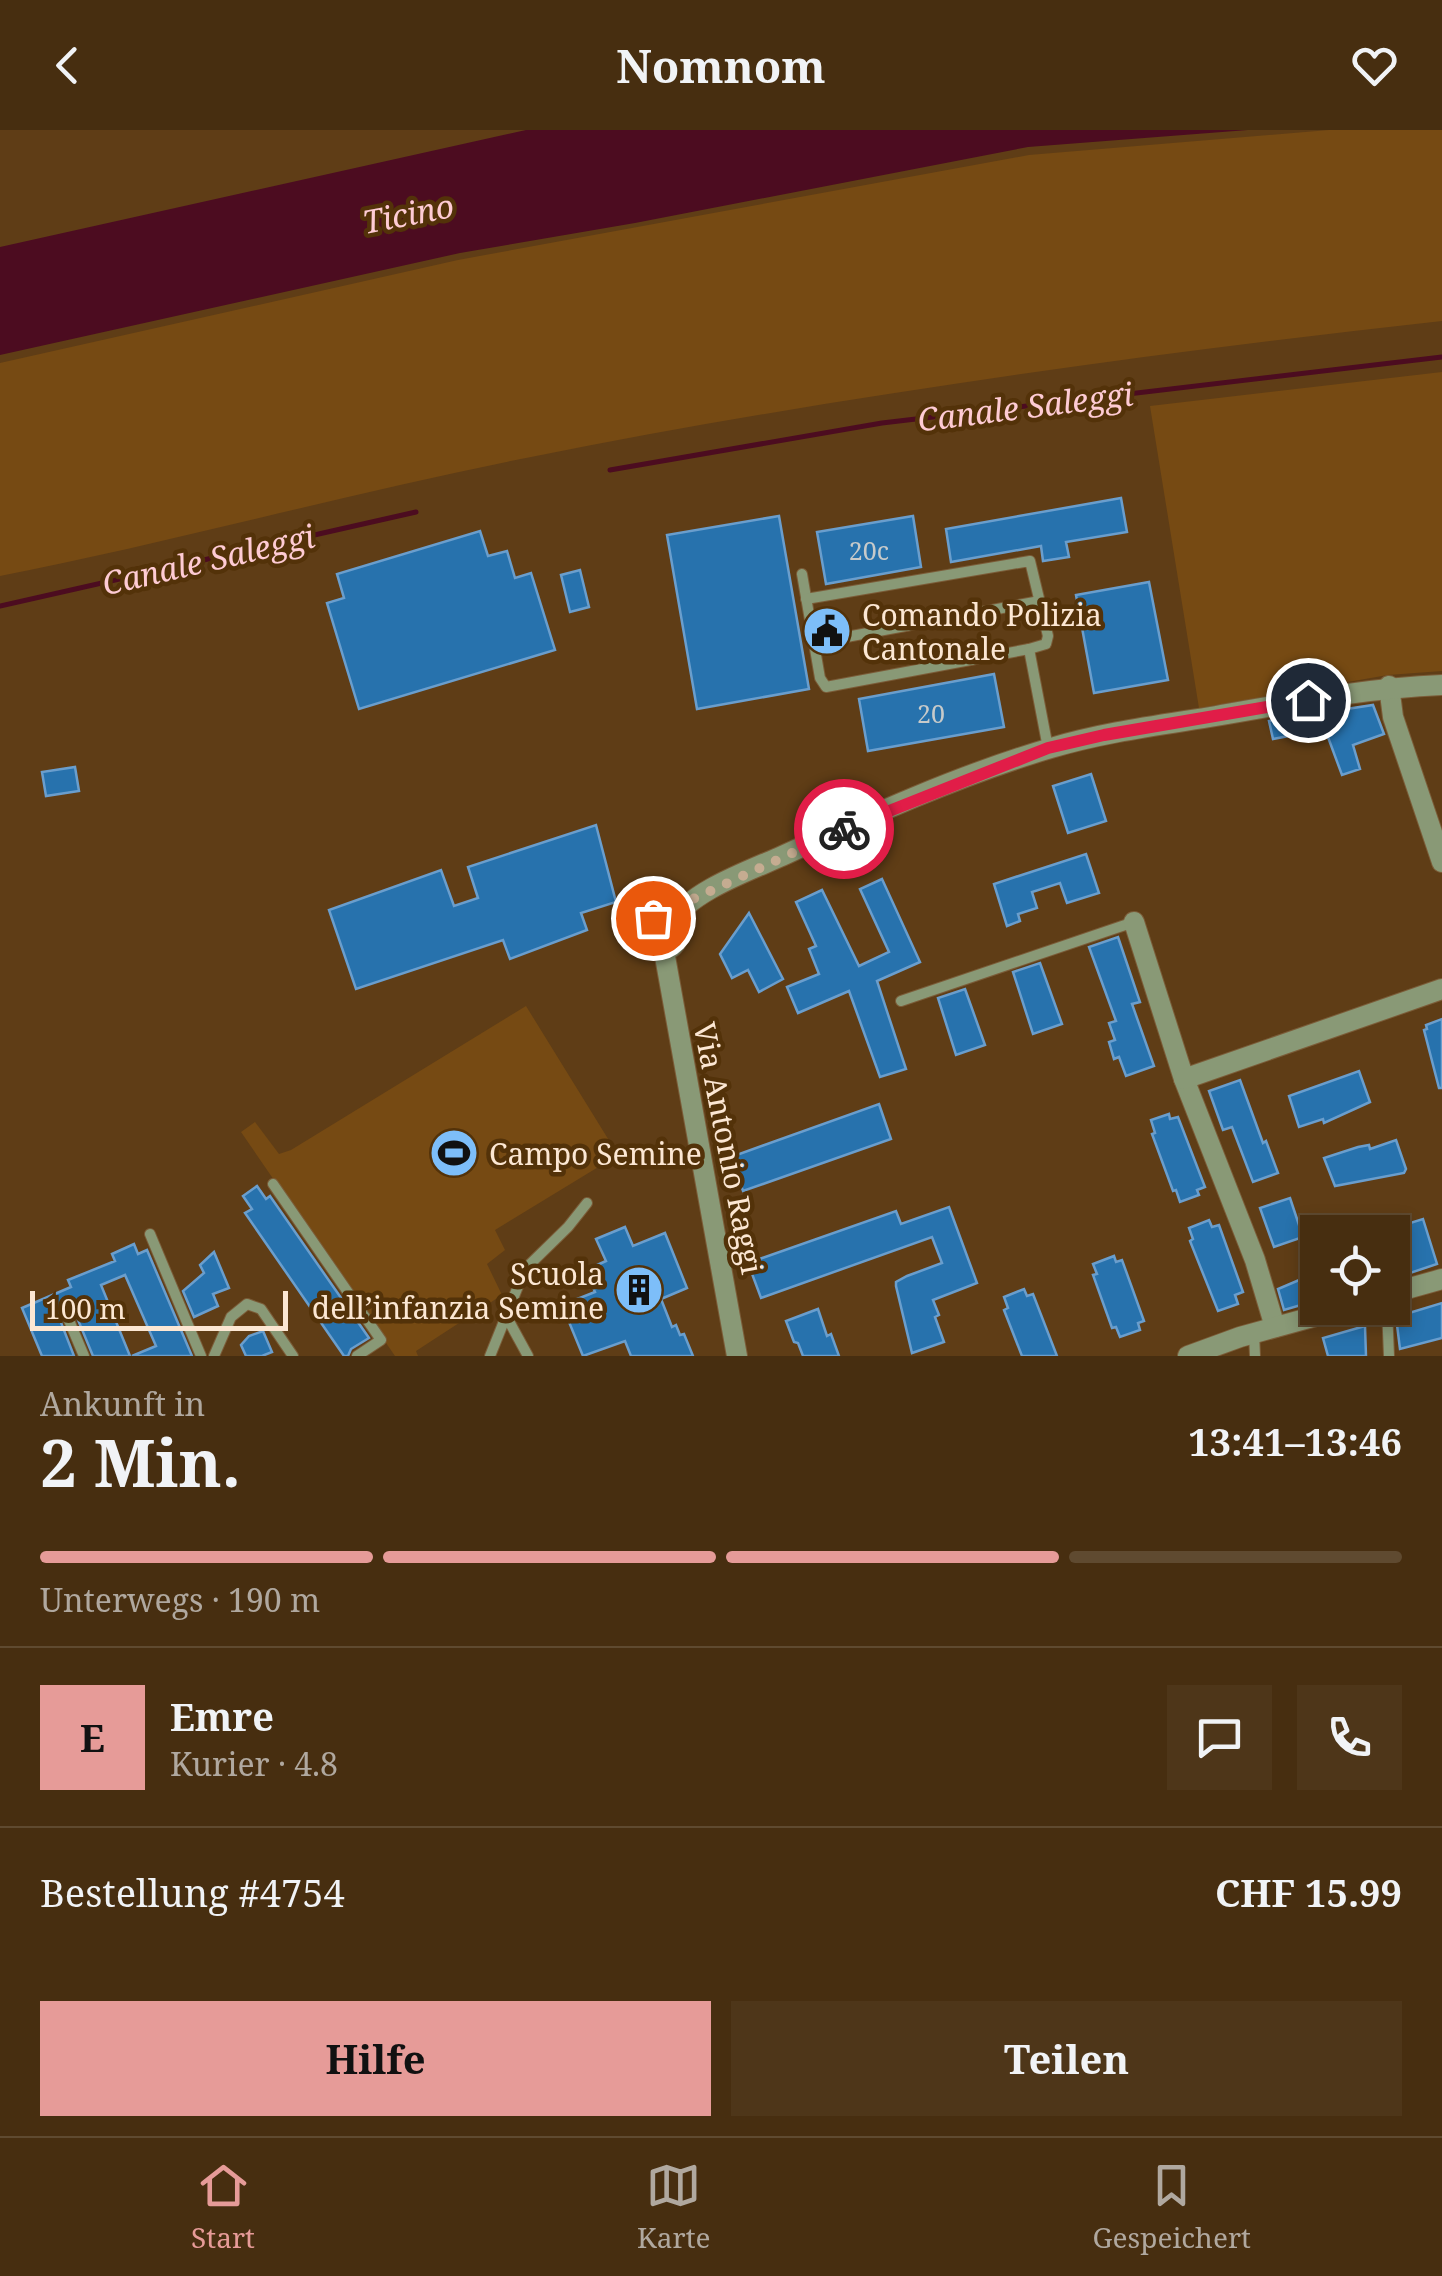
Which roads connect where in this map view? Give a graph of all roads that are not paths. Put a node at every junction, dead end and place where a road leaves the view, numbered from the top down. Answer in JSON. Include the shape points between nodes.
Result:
{"nodes":[{"id":1,"x":802,"y":574,"type":"dead end"},
{"id":2,"x":806,"y":600,"type":"junction"},
{"id":3,"x":1040,"y":601,"type":"junction"},
{"id":4,"x":814,"y":643,"type":"junction"},
{"id":5,"x":1029,"y":649,"type":"junction"},
{"id":6,"x":1442,"y":685,"type":"edge"},
{"id":7,"x":1389,"y":686,"type":"junction"},
{"id":8,"x":1048,"y":748,"type":"junction"},
{"id":9,"x":1438,"y":840,"type":"edge"},
{"id":10,"x":1442,"y":862,"type":"edge"},
{"id":11,"x":1134,"y":922,"type":"joint"},
{"id":12,"x":1442,"y":988,"type":"edge"},
{"id":13,"x":901,"y":1001,"type":"dead end"},
{"id":14,"x":1184,"y":1080,"type":"junction"},
{"id":15,"x":273,"y":1184,"type":"dead end"},
{"id":16,"x":587,"y":1203,"type":"dead end"},
{"id":17,"x":150,"y":1234,"type":"dead end"},
{"id":18,"x":1442,"y":1279,"type":"edge"},
{"id":19,"x":1410,"y":1288,"type":"edge"},
{"id":20,"x":505,"y":1314,"type":"junction"},
{"id":21,"x":68,"y":1318,"type":"dead end"},
{"id":22,"x":1300,"y":1320,"type":"edge"},
{"id":23,"x":1388,"y":1325,"type":"edge"},
{"id":24,"x":1265,"y":1330,"type":"junction"},
{"id":25,"x":84,"y":1356,"type":"edge"},
{"id":26,"x":202,"y":1356,"type":"edge"},
{"id":27,"x":214,"y":1356,"type":"edge"},
{"id":28,"x":293,"y":1356,"type":"edge"},
{"id":29,"x":357,"y":1356,"type":"edge"},
{"id":30,"x":490,"y":1356,"type":"edge"},
{"id":31,"x":528,"y":1356,"type":"edge"},
{"id":32,"x":738,"y":1356,"type":"edge"},
{"id":33,"x":1188,"y":1356,"type":"edge"},
{"id":34,"x":1255,"y":1356,"type":"edge"},
{"id":35,"x":1389,"y":1356,"type":"edge"}],
"edges":[{"from":1,"to":2,"type":"lane"},
{"from":2,"to":3,"type":"lane","via":[[1026,560]]},
{"from":2,"to":4,"type":"lane"},
{"from":3,"to":4,"type":"lane"},
{"from":3,"to":5,"type":"lane","via":[[1048,641]]},
{"from":4,"to":5,"type":"lane","via":[[826,687]]},
{"from":5,"to":8,"type":"lane"},
{"from":6,"to":7,"type":"street"},
{"from":7,"to":8,"type":"street"},
{"from":7,"to":9,"type":"street","via":[[1393,717]]},
{"from":8,"to":32,"type":"street","name":"Via Antonio Raggi","via":[[881,812],[679,911],[676,942],[664,951]]},
{"from":9,"to":10,"type":"street"},
{"from":11,"to":13,"type":"lane"},
{"from":11,"to":14,"type":"street"},
{"from":12,"to":14,"type":"street"},
{"from":14,"to":24,"type":"street","via":[[1255,1260]]},
{"from":15,"to":29,"type":"lane","via":[[380,1340]]},
{"from":16,"to":20,"type":"lane","via":[[526,1269]]},
{"from":17,"to":26,"type":"lane"},
{"from":18,"to":19,"type":"street"},
{"from":20,"to":30,"type":"lane"},
{"from":20,"to":31,"type":"lane"},
{"from":21,"to":25,"type":"lane"},
{"from":22,"to":24,"type":"street"},
{"from":23,"to":35,"type":"lane"},
{"from":24,"to":33,"type":"street"},
{"from":24,"to":34,"type":"lane"},
{"from":27,"to":28,"type":"lane","via":[[231,1317],[247,1304],[261,1309]]}]}
